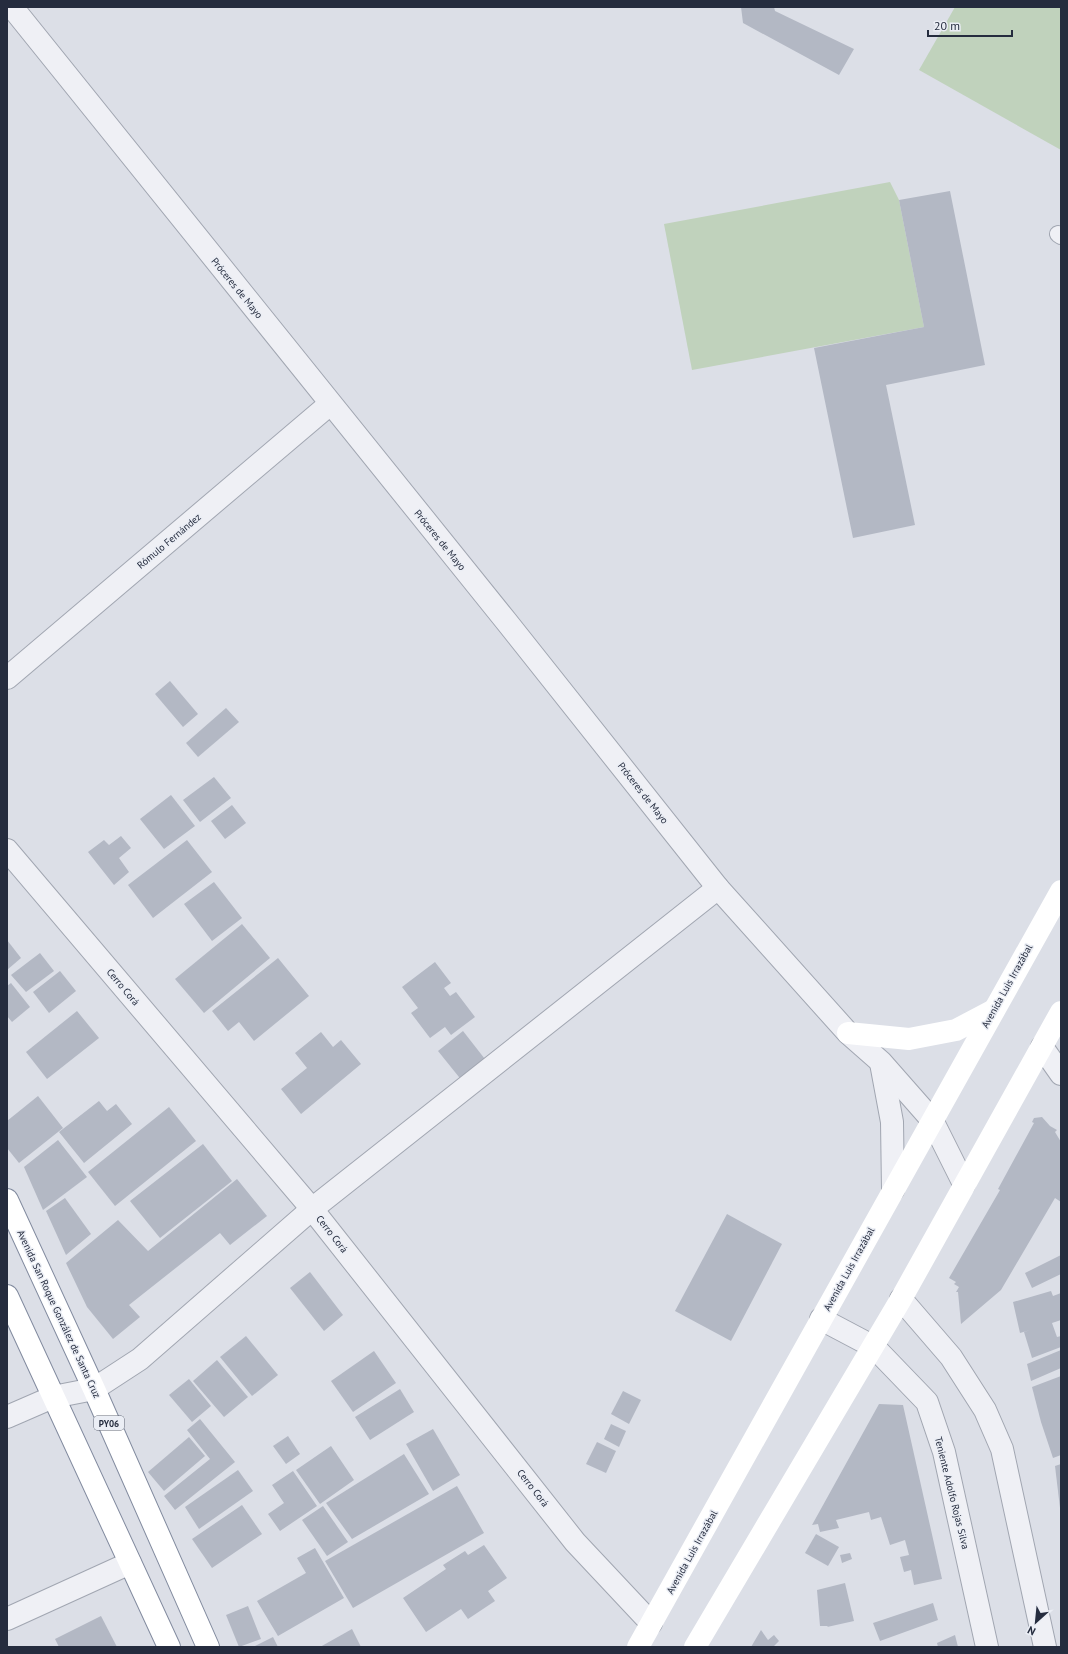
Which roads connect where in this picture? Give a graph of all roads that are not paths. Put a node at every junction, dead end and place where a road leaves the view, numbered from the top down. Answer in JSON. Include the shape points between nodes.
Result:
{"nodes":[{"id":1,"x":12,"y":7,"type":"edge"},
{"id":2,"x":330,"y":404,"type":"junction"},
{"id":3,"x":7,"y":678,"type":"edge"},
{"id":4,"x":7,"y":850,"type":"edge"},
{"id":5,"x":718,"y":888,"type":"junction"},
{"id":6,"x":1061,"y":891,"type":"edge"},
{"id":7,"x":994,"y":1010,"type":"junction"},
{"id":8,"x":1061,"y":1012,"type":"edge"},
{"id":9,"x":848,"y":1033,"type":"junction"},
{"id":10,"x":1042,"y":1047,"type":"junction"},
{"id":11,"x":881,"y":1062,"type":"junction"},
{"id":12,"x":1061,"y":1074,"type":"edge"},
{"id":13,"x":932,"y":1120,"type":"junction"},
{"id":14,"x":964,"y":1184,"type":"junction"},
{"id":15,"x":893,"y":1190,"type":"junction"},
{"id":16,"x":7,"y":1200,"type":"edge"},
{"id":17,"x":312,"y":1210,"type":"junction"},
{"id":18,"x":7,"y":1296,"type":"edge"},
{"id":19,"x":901,"y":1300,"type":"junction"},
{"id":20,"x":821,"y":1318,"type":"junction"},
{"id":21,"x":874,"y":1347,"type":"junction"},
{"id":22,"x":94,"y":1388,"type":"junction"},
{"id":23,"x":53,"y":1397,"type":"junction"},
{"id":24,"x":7,"y":1417,"type":"edge"},
{"id":25,"x":130,"y":1562,"type":"junction"},
{"id":26,"x":7,"y":1619,"type":"edge"},
{"id":27,"x":651,"y":1623,"type":"junction"},
{"id":28,"x":169,"y":1647,"type":"edge"},
{"id":29,"x":208,"y":1647,"type":"edge"},
{"id":30,"x":638,"y":1647,"type":"edge"},
{"id":31,"x":695,"y":1647,"type":"edge"},
{"id":32,"x":987,"y":1647,"type":"edge"},
{"id":33,"x":1045,"y":1647,"type":"edge"}],
"edges":[{"from":1,"to":2,"type":"street","name":"Próceres de Mayo"},
{"from":2,"to":3,"type":"street","name":"Rómulo Fernández"},
{"from":2,"to":5,"type":"street","name":"Próceres de Mayo"},
{"from":4,"to":17,"type":"street","name":"Cerro Corá"},
{"from":5,"to":9,"type":"street","name":"Próceres de Mayo"},
{"from":5,"to":17,"type":"street"},
{"from":6,"to":7,"type":"main road","name":"Avenida Luis Irrazábal"},
{"from":7,"to":9,"type":"main road","via":[[956,1030],[910,1039]]},
{"from":7,"to":13,"type":"main road","name":"Avenida Luis Irrazábal"},
{"from":8,"to":10,"type":"main road"},
{"from":9,"to":11,"type":"street","name":"Próceres de Mayo"},
{"from":10,"to":12,"type":"street"},
{"from":10,"to":14,"type":"main road"},
{"from":11,"to":13,"type":"street","name":"Próceres de Mayo"},
{"from":11,"to":15,"type":"street","via":[[892,1122]]},
{"from":13,"to":14,"type":"street","name":"Próceres de Mayo"},
{"from":13,"to":15,"type":"main road","name":"Avenida Luis Irrazábal"},
{"from":14,"to":19,"type":"main road"},
{"from":15,"to":20,"type":"main road","name":"Avenida Luis Irrazábal"},
{"from":16,"to":22,"type":"main road","name":"Avenida San Roque González de Santa Cruz","number":"PY06"},
{"from":17,"to":22,"type":"street","via":[[140,1359]]},
{"from":17,"to":27,"type":"street","name":"Cerro Corá","via":[[575,1542]]},
{"from":18,"to":23,"type":"main road"},
{"from":19,"to":21,"type":"main road"},
{"from":19,"to":33,"type":"street","via":[[951,1357],[985,1410],[1002,1449]]},
{"from":20,"to":21,"type":"street","name":"Teniente Adolfo Rojas Silva"},
{"from":20,"to":27,"type":"main road","name":"Avenida Luis Irrazábal"},
{"from":21,"to":31,"type":"main road"},
{"from":21,"to":32,"type":"street","name":"Teniente Adolfo Rojas Silva","via":[[928,1402],[944,1452]]},
{"from":22,"to":23,"type":"street"},
{"from":22,"to":29,"type":"main road","name":"Avenida San Roque González de Santa Cruz","number":"PY06"},
{"from":23,"to":24,"type":"street"},
{"from":23,"to":25,"type":"main road"},
{"from":25,"to":26,"type":"street"},
{"from":25,"to":28,"type":"main road"},
{"from":27,"to":30,"type":"main road","name":"Avenida Luis Irrazábal"}]}
